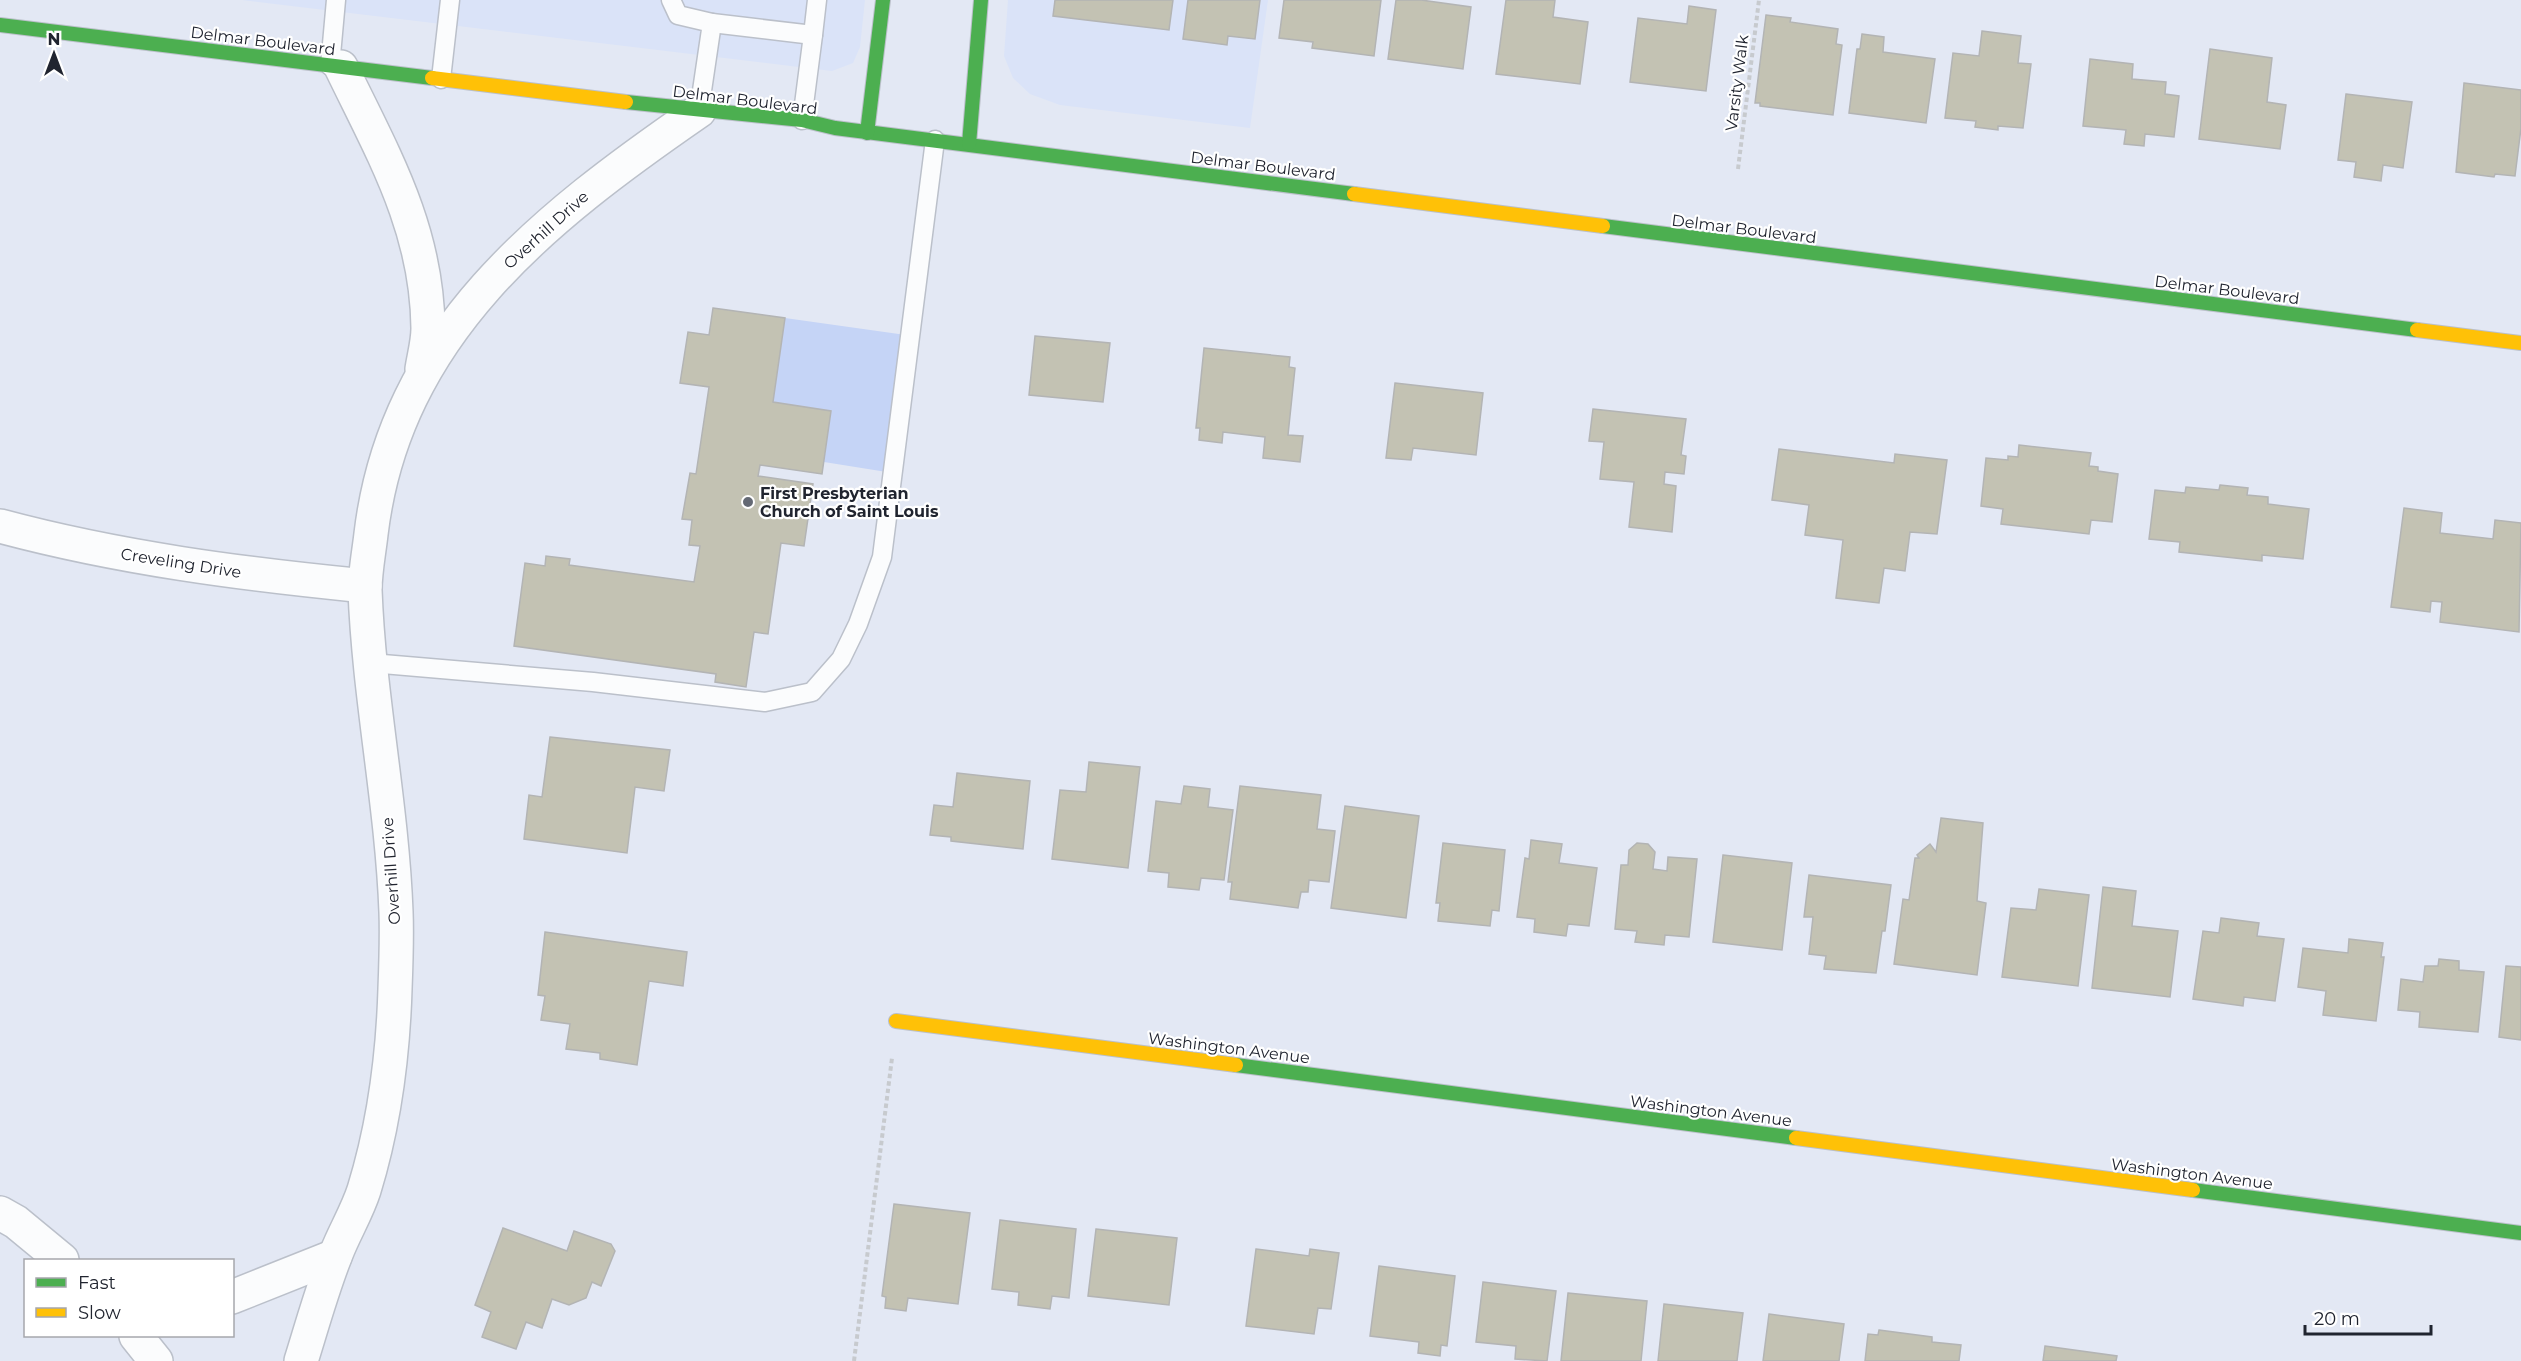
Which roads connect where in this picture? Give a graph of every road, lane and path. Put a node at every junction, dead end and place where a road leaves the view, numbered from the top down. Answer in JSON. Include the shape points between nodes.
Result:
{"nodes":[{"id":1,"x":336,"y":0,"type":"edge"},
{"id":2,"x":450,"y":0,"type":"edge"},
{"id":3,"x":671,"y":0,"type":"edge"},
{"id":4,"x":817,"y":0,"type":"edge"},
{"id":5,"x":883,"y":0,"type":"edge"},
{"id":6,"x":981,"y":0,"type":"edge"},
{"id":7,"x":1759,"y":0,"type":"edge"},
{"id":8,"x":712,"y":23,"type":"junction"},
{"id":9,"x":0,"y":25,"type":"edge"},
{"id":10,"x":813,"y":35,"type":"junction"},
{"id":11,"x":335,"y":66,"type":"junction"},
{"id":12,"x":441,"y":80,"type":"junction"},
{"id":13,"x":699,"y":111,"type":"junction"},
{"id":14,"x":802,"y":120,"type":"junction"},
{"id":15,"x":867,"y":132,"type":"junction"},
{"id":16,"x":935,"y":140,"type":"junction"},
{"id":17,"x":969,"y":144,"type":"junction"},
{"id":18,"x":1738,"y":169,"type":"dead end"},
{"id":19,"x":2521,"y":343,"type":"edge"},
{"id":20,"x":420,"y":377,"type":"junction"},
{"id":21,"x":0,"y":526,"type":"edge"},
{"id":22,"x":365,"y":586,"type":"junction"},
{"id":23,"x":371,"y":663,"type":"junction"},
{"id":24,"x":896,"y":1021,"type":"joint"},
{"id":25,"x":0,"y":1213,"type":"edge"},
{"id":26,"x":2521,"y":1233,"type":"edge"},
{"id":27,"x":334,"y":1256,"type":"junction"},
{"id":28,"x":61,"y":1259,"type":"edge"},
{"id":29,"x":234,"y":1296,"type":"edge"},
{"id":30,"x":138,"y":1337,"type":"edge"},
{"id":31,"x":156,"y":1361,"type":"edge"},
{"id":32,"x":301,"y":1361,"type":"edge"},
{"id":33,"x":854,"y":1361,"type":"edge"}],
"edges":[{"from":1,"to":11,"type":"lane"},
{"from":2,"to":12,"type":"lane"},
{"from":3,"to":8,"type":"lane","via":[[678,15]]},
{"from":4,"to":10,"type":"lane"},
{"from":5,"to":15,"type":"main road"},
{"from":6,"to":17,"type":"main road"},
{"from":7,"to":18,"type":"path","name":"Varsity Walk"},
{"from":8,"to":10,"type":"lane"},
{"from":8,"to":13,"type":"lane"},
{"from":9,"to":11,"type":"main road","name":"Delmar Boulevard"},
{"from":10,"to":14,"type":"lane"},
{"from":11,"to":12,"type":"main road","name":"Delmar Boulevard"},
{"from":11,"to":20,"type":"street","name":"Overhill Drive","via":[[390,167],[413,225],[425,278],[428,331]]},
{"from":12,"to":13,"type":"main road","name":"Delmar Boulevard"},
{"from":13,"to":14,"type":"main road","name":"Delmar Boulevard"},
{"from":13,"to":20,"type":"street","name":"Overhill Drive","via":[[611,172],[534,239],[470,302]]},
{"from":14,"to":15,"type":"main road","name":"Delmar Boulevard"},
{"from":15,"to":16,"type":"main road","name":"Delmar Boulevard"},
{"from":16,"to":17,"type":"main road","name":"Delmar Boulevard"},
{"from":16,"to":23,"type":"lane","via":[[882,557],[841,659],[812,692],[765,702]]},
{"from":17,"to":19,"type":"main road","name":"Delmar Boulevard"},
{"from":20,"to":22,"type":"street","name":"Overhill Drive","via":[[394,433],[376,498]]},
{"from":21,"to":22,"type":"street","name":"Creveling Drive","via":[[64,543],[256,576]]},
{"from":22,"to":23,"type":"street","name":"Overhill Drive"},
{"from":23,"to":27,"type":"street","name":"Overhill Drive","via":[[396,903],[394,1003],[389,1076],[363,1192]]},
{"from":24,"to":26,"type":"main road","name":"Washington Avenue"},
{"from":24,"to":33,"type":"path"},
{"from":25,"to":28,"type":"street"},
{"from":27,"to":29,"type":"street"},
{"from":27,"to":32,"type":"street","name":"Overhill Drive"},
{"from":30,"to":31,"type":"street"}]}
